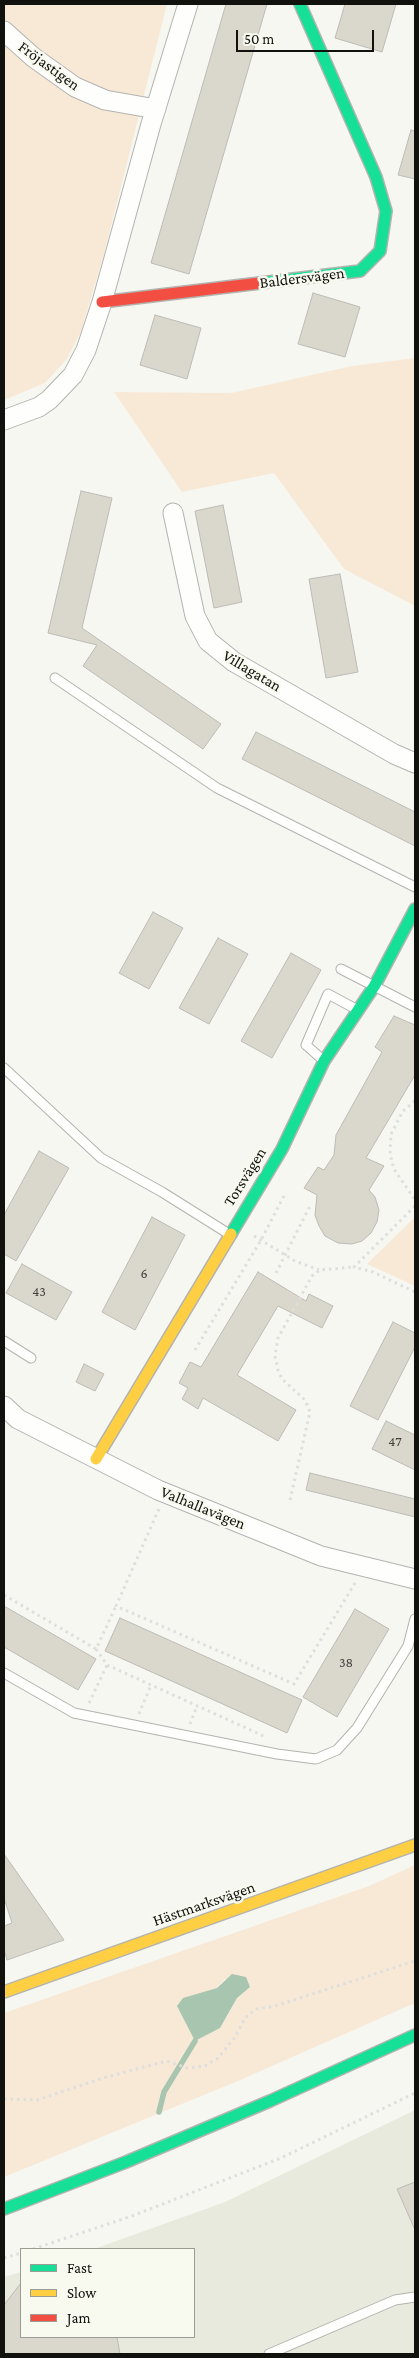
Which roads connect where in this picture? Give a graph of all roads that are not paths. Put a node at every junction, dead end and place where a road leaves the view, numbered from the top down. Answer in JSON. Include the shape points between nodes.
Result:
{"nodes":[{"id":1,"x":188,"y":4,"type":"edge"},
{"id":2,"x":300,"y":4,"type":"edge"},
{"id":3,"x":4,"y":31,"type":"edge"},
{"id":4,"x":156,"y":109,"type":"junction"},
{"id":5,"x":102,"y":302,"type":"junction"},
{"id":6,"x":4,"y":420,"type":"edge"},
{"id":7,"x":173,"y":513,"type":"dead end"},
{"id":8,"x":54,"y":678,"type":"dead end"},
{"id":9,"x":415,"y":763,"type":"edge"},
{"id":10,"x":415,"y":887,"type":"edge"},
{"id":11,"x":415,"y":910,"type":"edge"},
{"id":12,"x":341,"y":970,"type":"dead end"},
{"id":13,"x":374,"y":986,"type":"junction"},
{"id":14,"x":415,"y":1007,"type":"edge"},
{"id":15,"x":358,"y":1010,"type":"junction"},
{"id":16,"x":324,"y":1061,"type":"junction"},
{"id":17,"x":4,"y":1068,"type":"edge"},
{"id":18,"x":232,"y":1229,"type":"junction"},
{"id":19,"x":4,"y":1341,"type":"edge"},
{"id":20,"x":31,"y":1358,"type":"dead end"},
{"id":21,"x":4,"y":1406,"type":"edge"},
{"id":22,"x":96,"y":1459,"type":"junction"},
{"id":23,"x":415,"y":1579,"type":"edge"},
{"id":24,"x":415,"y":1619,"type":"edge"},
{"id":25,"x":4,"y":1673,"type":"edge"},
{"id":26,"x":415,"y":1845,"type":"edge"},
{"id":27,"x":4,"y":1992,"type":"edge"},
{"id":28,"x":415,"y":2035,"type":"edge"},
{"id":29,"x":4,"y":2208,"type":"edge"},
{"id":30,"x":415,"y":2297,"type":"edge"},
{"id":31,"x":268,"y":2354,"type":"edge"}],
"edges":[{"from":1,"to":4,"type":"street"},
{"from":2,"to":5,"type":"main road","name":"Baldersvägen","via":[[376,177],[386,211],[380,251],[360,271]]},
{"from":3,"to":4,"type":"street","name":"Fröjastigen","via":[[32,57],[75,87],[105,100]]},
{"from":4,"to":5,"type":"street"},
{"from":5,"to":6,"type":"street","via":[[86,350],[73,375],[39,407]]},
{"from":7,"to":9,"type":"street","name":"Villagatan","via":[[195,616],[208,641],[234,662]]},
{"from":8,"to":10,"type":"lane","via":[[217,788]]},
{"from":11,"to":13,"type":"main road","name":"Torsvägen"},
{"from":12,"to":13,"type":"lane"},
{"from":13,"to":14,"type":"lane"},
{"from":13,"to":15,"type":"main road","name":"Torsvägen"},
{"from":15,"to":16,"type":"main road","name":"Torsvägen"},
{"from":15,"to":16,"type":"lane","via":[[328,994],[306,1045]]},
{"from":16,"to":18,"type":"main road","name":"Torsvägen","via":[[282,1148]]},
{"from":17,"to":18,"type":"lane","via":[[101,1158]]},
{"from":18,"to":22,"type":"main road","name":"Torsvägen"},
{"from":19,"to":20,"type":"lane"},
{"from":21,"to":22,"type":"street","name":"Valhallavägen","via":[[18,1420]]},
{"from":22,"to":23,"type":"street","name":"Valhallavägen","via":[[166,1494],[321,1556]]},
{"from":24,"to":25,"type":"lane","via":[[408,1646],[357,1728],[337,1750],[316,1759],[74,1713]]},
{"from":26,"to":27,"type":"main road","name":"Hästmarksvägen"},
{"from":28,"to":29,"type":"main road","via":[[126,2162]]},
{"from":30,"to":31,"type":"lane","via":[[395,2300]]}]}
